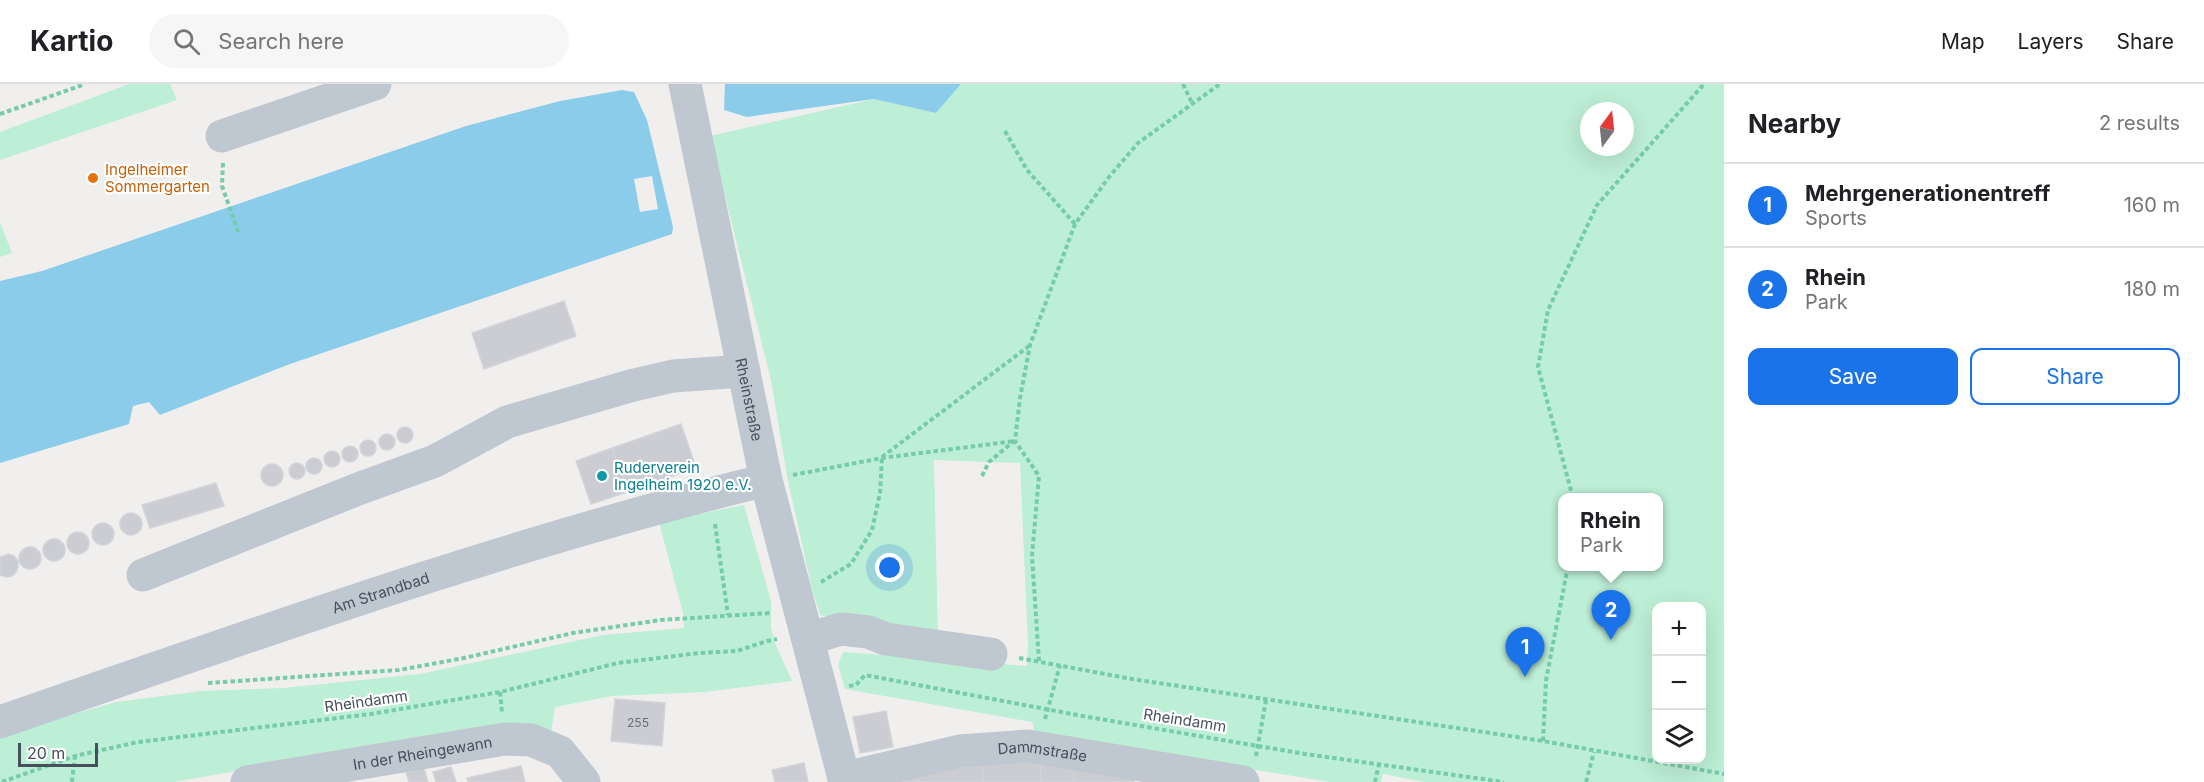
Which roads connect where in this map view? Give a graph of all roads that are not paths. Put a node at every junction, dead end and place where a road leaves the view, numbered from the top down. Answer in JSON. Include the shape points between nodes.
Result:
{"nodes":[{"id":1,"x":375,"y":84,"type":"edge"},
{"id":2,"x":685,"y":84,"type":"edge"},
{"id":3,"x":222,"y":136,"type":"dead end"},
{"id":4,"x":744,"y":371,"type":"junction"},
{"id":5,"x":766,"y":480,"type":"junction"},
{"id":6,"x":142,"y":575,"type":"dead end"},
{"id":7,"x":804,"y":617,"type":"junction"},
{"id":8,"x":991,"y":654,"type":"road end"},
{"id":9,"x":0,"y":722,"type":"edge"},
{"id":10,"x":845,"y":780,"type":"edge"},
{"id":11,"x":247,"y":782,"type":"edge"},
{"id":12,"x":584,"y":782,"type":"edge"},
{"id":13,"x":1243,"y":782,"type":"edge"}],
"edges":[{"from":1,"to":3,"type":"street"},
{"from":2,"to":4,"type":"street","name":"Rheinstraße"},
{"from":4,"to":5,"type":"street","name":"Rheinstraße"},
{"from":4,"to":6,"type":"street","via":[[673,376],[507,423],[435,461]]},
{"from":5,"to":7,"type":"street","name":"Rheinstraße"},
{"from":5,"to":9,"type":"street","name":"Am Strandbad","via":[[570,532],[324,610]]},
{"from":7,"to":8,"type":"street","via":[[886,639]]},
{"from":7,"to":10,"type":"street","name":"Rheinstraße"},
{"from":10,"to":13,"type":"street","name":"Dammstraße","via":[[960,751],[1028,746]]},
{"from":11,"to":12,"type":"street","name":"In der Rheingewann","via":[[505,739],[531,741],[560,752]]}]}
